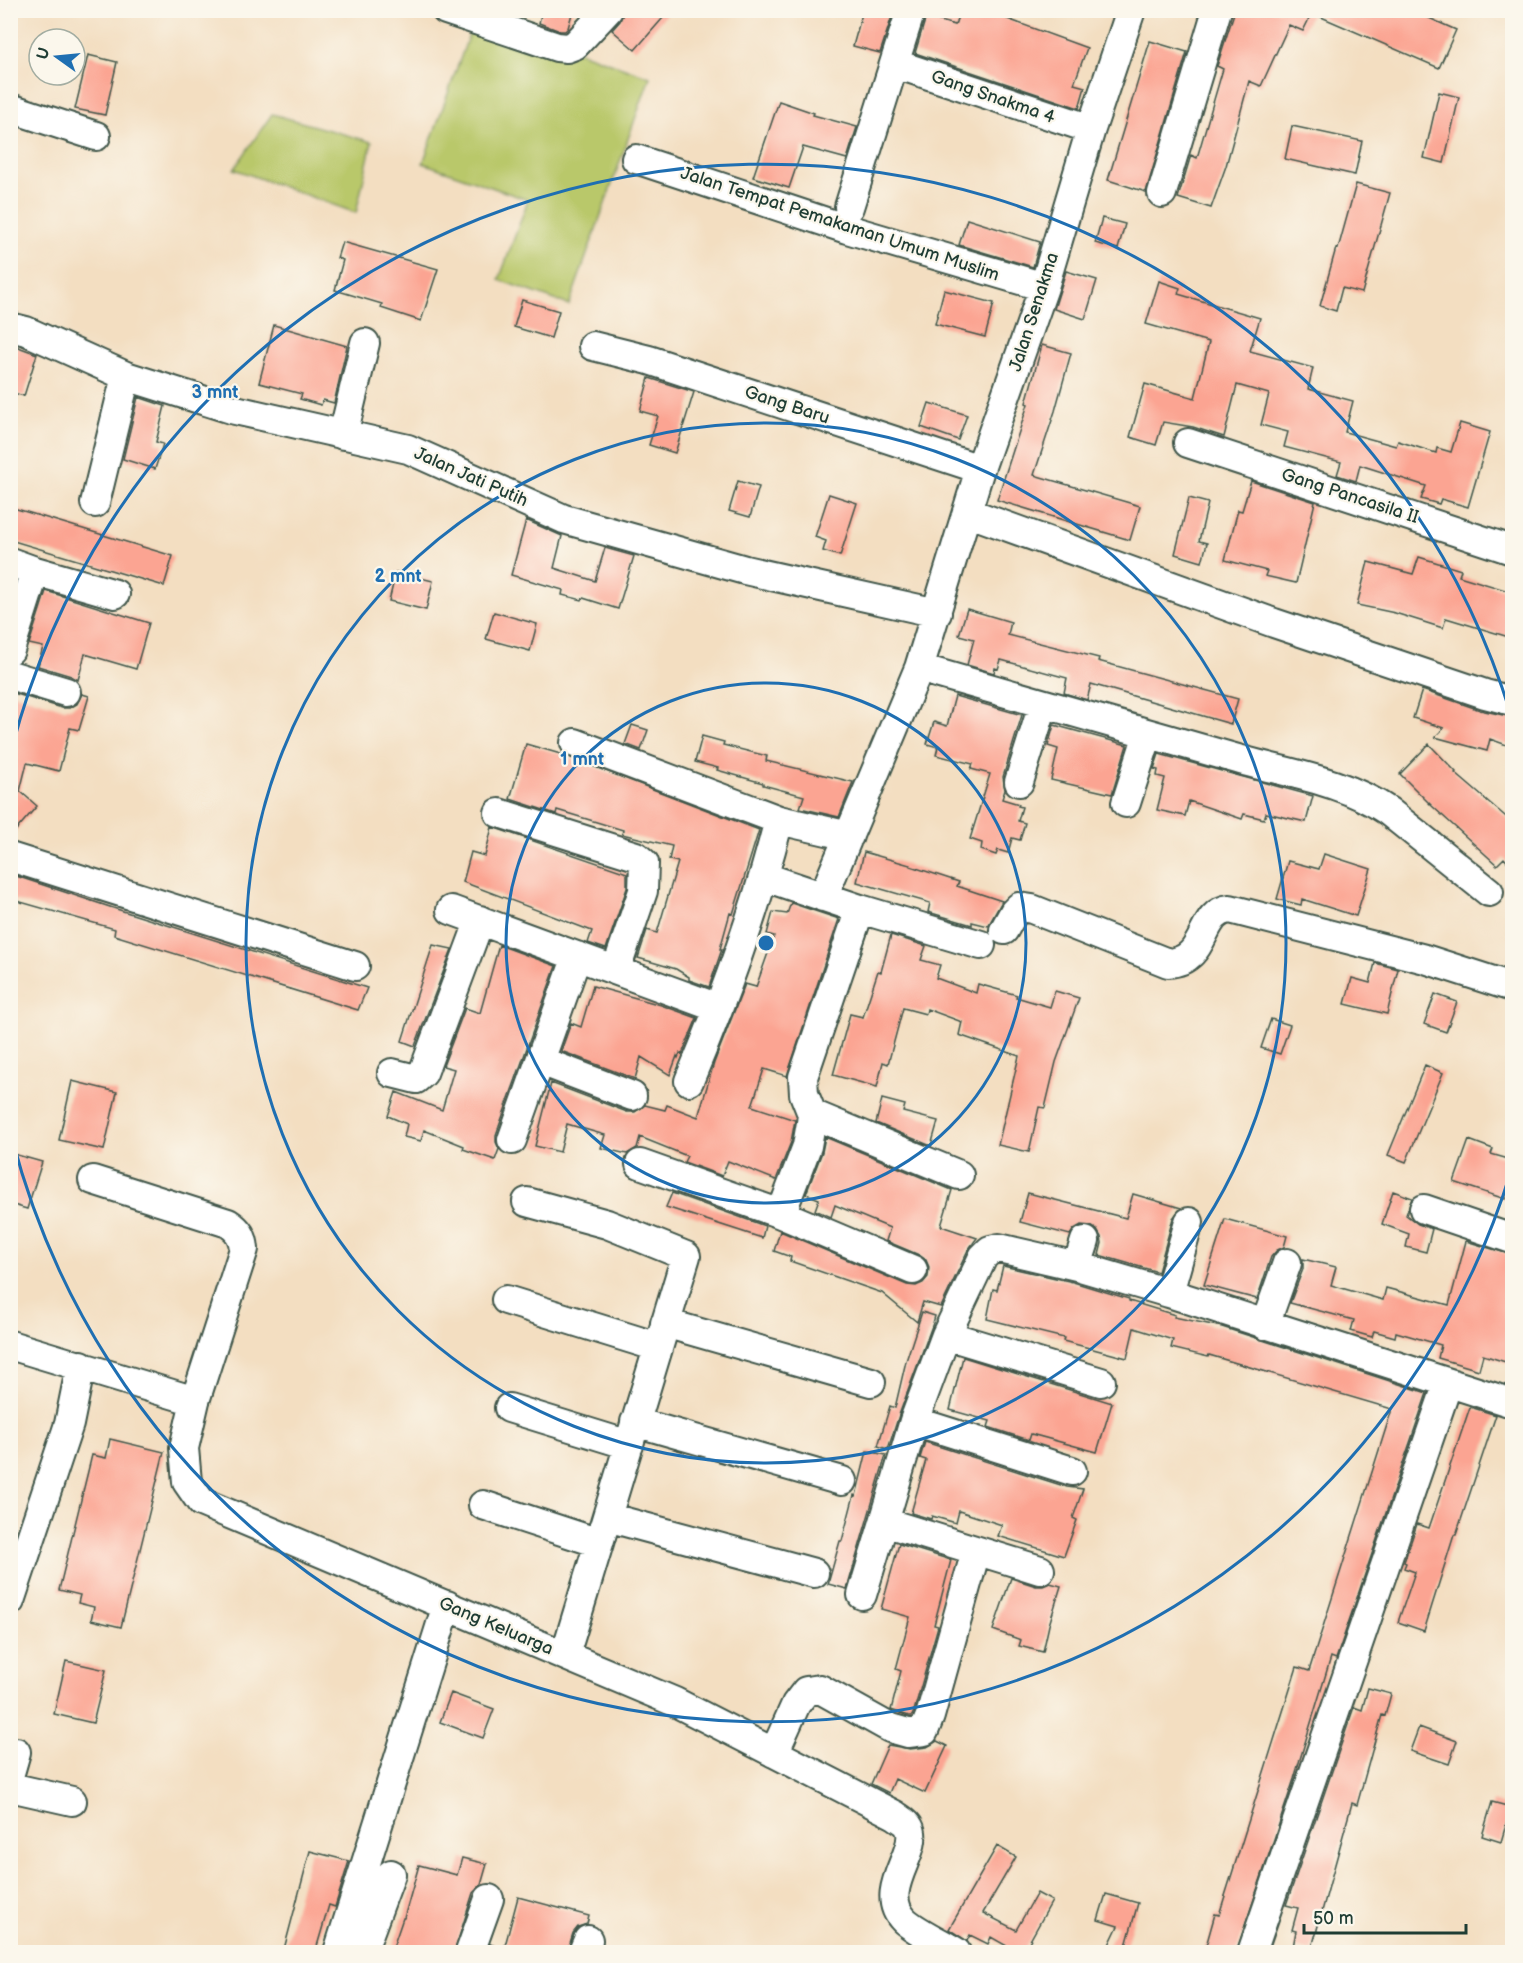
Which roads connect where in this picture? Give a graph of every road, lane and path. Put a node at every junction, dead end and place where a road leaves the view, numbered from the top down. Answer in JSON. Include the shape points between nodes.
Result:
{"nodes":[{"id":1,"x":446,"y":10,"type":"edge"},
{"id":2,"x":608,"y":10,"type":"edge"},
{"id":3,"x":911,"y":10,"type":"edge"},
{"id":4,"x":1131,"y":10,"type":"edge"},
{"id":5,"x":1218,"y":10,"type":"edge"},
{"id":6,"x":896,"y":64,"type":"junction"},
{"id":7,"x":10,"y":108,"type":"edge"},
{"id":8,"x":1091,"y":129,"type":"junction"},
{"id":9,"x":96,"y":136,"type":"dead end"},
{"id":10,"x":636,"y":159,"type":"dead end"},
{"id":11,"x":1162,"y":193,"type":"dead end"},
{"id":12,"x":849,"y":207,"type":"dead end"},
{"id":13,"x":1044,"y":287,"type":"junction"},
{"id":14,"x":10,"y":327,"type":"edge"},
{"id":15,"x":365,"y":343,"type":"dead end"},
{"id":16,"x":593,"y":346,"type":"dead end"},
{"id":17,"x":126,"y":376,"type":"junction"},
{"id":18,"x":343,"y":435,"type":"junction"},
{"id":19,"x":1188,"y":443,"type":"dead end"},
{"id":20,"x":980,"y":469,"type":"junction"},
{"id":21,"x":96,"y":503,"type":"dead end"},
{"id":22,"x":967,"y":512,"type":"junction"},
{"id":23,"x":1512,"y":550,"type":"edge"},
{"id":24,"x":23,"y":567,"type":"edge"},
{"id":25,"x":115,"y":594,"type":"dead end"},
{"id":26,"x":938,"y":613,"type":"junction"},
{"id":27,"x":10,"y":650,"type":"edge"},
{"id":28,"x":919,"y":668,"type":"junction"},
{"id":29,"x":10,"y":675,"type":"edge"},
{"id":30,"x":66,"y":692,"type":"dead end"},
{"id":31,"x":1512,"y":701,"type":"edge"},
{"id":32,"x":1042,"y":705,"type":"junction"},
{"id":33,"x":1148,"y":734,"type":"junction"},
{"id":34,"x":574,"y":743,"type":"dead end"},
{"id":35,"x":1019,"y":782,"type":"dead end"},
{"id":36,"x":1126,"y":803,"type":"dead end"},
{"id":37,"x":499,"y":813,"type":"dead end"},
{"id":38,"x":779,"y":820,"type":"junction"},
{"id":39,"x":849,"y":836,"type":"junction"},
{"id":40,"x":10,"y":856,"type":"edge"},
{"id":41,"x":765,"y":877,"type":"junction"},
{"id":42,"x":1489,"y":892,"type":"dead end"},
{"id":43,"x":823,"y":897,"type":"junction"},
{"id":44,"x":860,"y":909,"type":"junction"},
{"id":45,"x":451,"y":910,"type":"dead end"},
{"id":46,"x":480,"y":920,"type":"junction"},
{"id":47,"x":577,"y":956,"type":"junction"},
{"id":48,"x":355,"y":966,"type":"dead end"},
{"id":49,"x":616,"y":970,"type":"junction"},
{"id":50,"x":1512,"y":987,"type":"edge"},
{"id":51,"x":718,"y":1008,"type":"junction"},
{"id":52,"x":541,"y":1061,"type":"junction"},
{"id":53,"x":392,"y":1073,"type":"dead end"},
{"id":54,"x":689,"y":1081,"type":"dead end"},
{"id":55,"x":632,"y":1096,"type":"dead end"},
{"id":56,"x":812,"y":1114,"type":"junction"},
{"id":57,"x":512,"y":1140,"type":"dead end"},
{"id":58,"x":640,"y":1164,"type":"dead end"},
{"id":59,"x":959,"y":1175,"type":"dead end"},
{"id":60,"x":93,"y":1179,"type":"dead end"},
{"id":61,"x":527,"y":1202,"type":"dead end"},
{"id":62,"x":1424,"y":1209,"type":"dead end"},
{"id":63,"x":781,"y":1214,"type":"junction"},
{"id":64,"x":1189,"y":1222,"type":"dead end"},
{"id":65,"x":1512,"y":1239,"type":"edge"},
{"id":66,"x":1287,"y":1263,"type":"dead end"},
{"id":67,"x":913,"y":1270,"type":"dead end"},
{"id":68,"x":1169,"y":1293,"type":"junction"},
{"id":69,"x":506,"y":1300,"type":"dead end"},
{"id":70,"x":1266,"y":1325,"type":"junction"},
{"id":71,"x":662,"y":1335,"type":"junction"},
{"id":72,"x":946,"y":1335,"type":"junction"},
{"id":73,"x":10,"y":1345,"type":"edge"},
{"id":74,"x":81,"y":1365,"type":"junction"},
{"id":75,"x":871,"y":1382,"type":"dead end"},
{"id":76,"x":1101,"y":1382,"type":"dead end"},
{"id":77,"x":1448,"y":1383,"type":"junction"},
{"id":78,"x":195,"y":1401,"type":"junction"},
{"id":79,"x":1512,"y":1403,"type":"edge"},
{"id":80,"x":509,"y":1408,"type":"dead end"},
{"id":81,"x":914,"y":1421,"type":"junction"},
{"id":82,"x":632,"y":1433,"type":"junction"},
{"id":83,"x":1072,"y":1471,"type":"dead end"},
{"id":84,"x":842,"y":1481,"type":"dead end"},
{"id":85,"x":483,"y":1505,"type":"dead end"},
{"id":86,"x":884,"y":1522,"type":"junction"},
{"id":87,"x":603,"y":1530,"type":"junction"},
{"id":88,"x":976,"y":1551,"type":"junction"},
{"id":89,"x":1040,"y":1570,"type":"dead end"},
{"id":90,"x":814,"y":1573,"type":"dead end"},
{"id":91,"x":861,"y":1595,"type":"dead end"},
{"id":92,"x":10,"y":1601,"type":"edge"},
{"id":93,"x":447,"y":1605,"type":"junction"},
{"id":94,"x":565,"y":1655,"type":"junction"},
{"id":95,"x":774,"y":1753,"type":"junction"},
{"id":96,"x":10,"y":1787,"type":"edge"},
{"id":97,"x":72,"y":1801,"type":"dead end"},
{"id":98,"x":391,"y":1874,"type":"dead end"},
{"id":99,"x":489,"y":1899,"type":"dead end"},
{"id":100,"x":338,"y":1953,"type":"edge"},
{"id":101,"x":362,"y":1953,"type":"edge"},
{"id":102,"x":470,"y":1953,"type":"edge"},
{"id":103,"x":956,"y":1953,"type":"edge"},
{"id":104,"x":1252,"y":1953,"type":"edge"}],
"edges":[{"from":1,"to":2,"type":"street","via":[[567,48],[575,45]]},
{"from":3,"to":6,"type":"street"},
{"from":4,"to":8,"type":"street","name":"Jalan Senakma"},
{"from":5,"to":11,"type":"street"},
{"from":6,"to":8,"type":"street","name":"Gang Snakma 4"},
{"from":6,"to":12,"type":"street"},
{"from":7,"to":9,"type":"street"},
{"from":8,"to":13,"type":"street","name":"Jalan Senakma"},
{"from":10,"to":13,"type":"street","name":"Jalan Tempat Pemakaman Umum Muslim","via":[[847,229]]},
{"from":13,"to":20,"type":"street","name":"Jalan Senakma"},
{"from":14,"to":17,"type":"street","name":"Jalan Jati Putih"},
{"from":15,"to":18,"type":"street"},
{"from":16,"to":20,"type":"street","name":"Gang Baru","via":[[649,360]]},
{"from":17,"to":18,"type":"street","name":"Jalan Jati Putih","via":[[231,409]]},
{"from":17,"to":21,"type":"street"},
{"from":18,"to":26,"type":"street","name":"Jalan Jati Putih","via":[[408,449],[564,519],[745,570]]},
{"from":19,"to":23,"type":"street","name":"Gang Pancasila II"},
{"from":20,"to":22,"type":"street","name":"Jalan Senakma"},
{"from":22,"to":26,"type":"street","name":"Jalan Senakma"},
{"from":22,"to":31,"type":"street","via":[[1274,623]]},
{"from":24,"to":25,"type":"street"},
{"from":24,"to":27,"type":"street"},
{"from":26,"to":28,"type":"street","name":"Jalan Senakma"},
{"from":28,"to":32,"type":"street"},
{"from":28,"to":39,"type":"street","name":"Jalan Senakma"},
{"from":29,"to":30,"type":"street"},
{"from":32,"to":33,"type":"street"},
{"from":32,"to":35,"type":"street"},
{"from":33,"to":36,"type":"street"},
{"from":33,"to":42,"type":"street","via":[[1339,786],[1374,801]]},
{"from":34,"to":38,"type":"street"},
{"from":37,"to":49,"type":"street","via":[[636,856],[644,863],[644,891]]},
{"from":38,"to":39,"type":"street"},
{"from":38,"to":41,"type":"street"},
{"from":39,"to":43,"type":"street","name":"Jalan Senakma"},
{"from":40,"to":48,"type":"street"},
{"from":41,"to":43,"type":"street"},
{"from":41,"to":51,"type":"street"},
{"from":43,"to":44,"type":"street"},
{"from":44,"to":50,"type":"street","via":[[992,938],[1019,907],[1032,909],[1168,963],[1180,963],[1189,957],[1214,917],[1221,910],[1230,909],[1425,959]]},
{"from":44,"to":56,"type":"street","via":[[803,1077],[804,1094]]},
{"from":45,"to":46,"type":"street"},
{"from":46,"to":47,"type":"street"},
{"from":46,"to":53,"type":"street","via":[[423,1073],[416,1079]]},
{"from":47,"to":49,"type":"street"},
{"from":47,"to":52,"type":"street"},
{"from":49,"to":51,"type":"street"},
{"from":51,"to":54,"type":"street"},
{"from":52,"to":55,"type":"street"},
{"from":52,"to":57,"type":"street"},
{"from":56,"to":59,"type":"street"},
{"from":56,"to":63,"type":"street","via":[[807,1146]]},
{"from":58,"to":63,"type":"street"},
{"from":60,"to":78,"type":"street","name":"Gang Keluarga","via":[[228,1223],[243,1239],[244,1249]]},
{"from":61,"to":71,"type":"street","via":[[607,1224],[686,1256]]},
{"from":62,"to":65,"type":"street"},
{"from":63,"to":67,"type":"street"},
{"from":64,"to":68,"type":"street"},
{"from":66,"to":70,"type":"street"},
{"from":68,"to":70,"type":"street"},
{"from":68,"to":72,"type":"street","via":[[1081,1253],[999,1248],[983,1257]]},
{"from":69,"to":71,"type":"street"},
{"from":70,"to":77,"type":"street"},
{"from":71,"to":75,"type":"street"},
{"from":71,"to":82,"type":"street"},
{"from":72,"to":76,"type":"street"},
{"from":72,"to":81,"type":"street"},
{"from":73,"to":74,"type":"street"},
{"from":74,"to":78,"type":"street"},
{"from":74,"to":92,"type":"street","via":[[69,1424]]},
{"from":77,"to":79,"type":"street"},
{"from":77,"to":104,"type":"street"},
{"from":78,"to":93,"type":"street","name":"Gang Keluarga","via":[[184,1448],[187,1482],[201,1502]]},
{"from":80,"to":82,"type":"street"},
{"from":81,"to":83,"type":"street"},
{"from":81,"to":86,"type":"street"},
{"from":82,"to":84,"type":"street"},
{"from":82,"to":87,"type":"street"},
{"from":85,"to":87,"type":"street"},
{"from":86,"to":88,"type":"street"},
{"from":86,"to":91,"type":"street"},
{"from":87,"to":90,"type":"street"},
{"from":87,"to":94,"type":"street"},
{"from":88,"to":89,"type":"street"},
{"from":88,"to":95,"type":"street","via":[[924,1731],[908,1733],[890,1728],[820,1689],[806,1691]]},
{"from":93,"to":94,"type":"street","name":"Gang Keluarga"},
{"from":93,"to":100,"type":"street"},
{"from":94,"to":95,"type":"street","name":"Gang Keluarga","via":[[675,1702]]},
{"from":95,"to":103,"type":"street","name":"Gang Keluarga","via":[[895,1815],[909,1827],[911,1839],[894,1901],[904,1919]]},
{"from":96,"to":97,"type":"street"},
{"from":98,"to":101,"type":"street"},
{"from":99,"to":102,"type":"street"}]}
